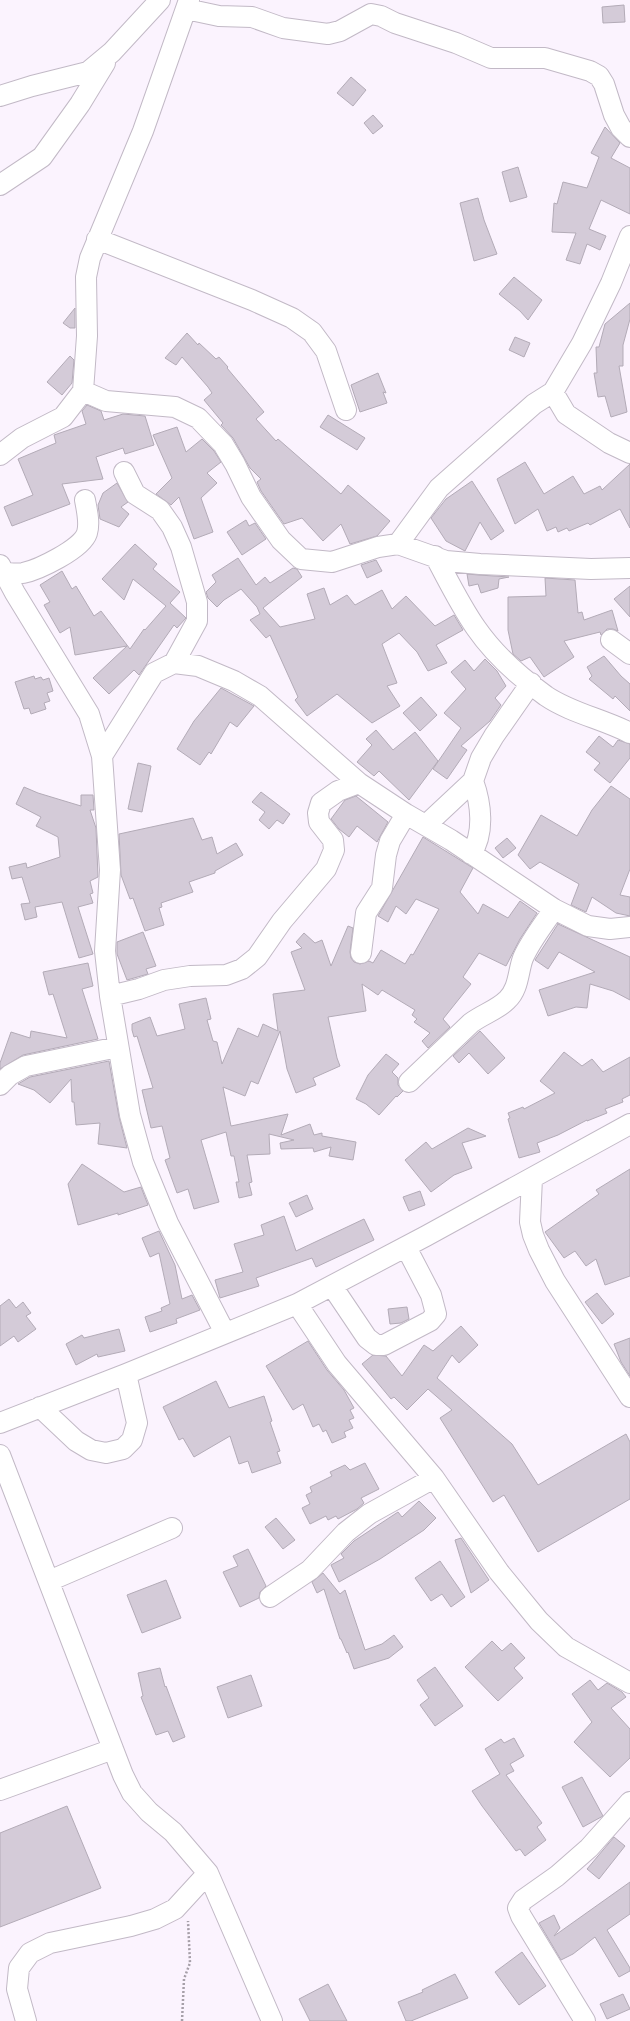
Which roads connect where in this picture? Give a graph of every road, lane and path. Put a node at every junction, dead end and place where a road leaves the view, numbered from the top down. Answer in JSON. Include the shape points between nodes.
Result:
{"nodes":[{"id":1,"x":160,"y":0,"type":"edge"},
{"id":2,"x":187,"y":4,"type":"edge"},
{"id":3,"x":112,"y":52,"type":"junction"},
{"id":4,"x":0,"y":96,"type":"edge"},
{"id":5,"x":630,"y":137,"type":"edge"},
{"id":6,"x":0,"y":185,"type":"edge"},
{"id":7,"x":630,"y":236,"type":"edge"},
{"id":8,"x":97,"y":239,"type":"junction"},
{"id":9,"x":83,"y":391,"type":"junction"},
{"id":10,"x":553,"y":392,"type":"junction"},
{"id":11,"x":346,"y":410,"type":"dead end"},
{"id":12,"x":630,"y":453,"type":"edge"},
{"id":13,"x":0,"y":455,"type":"edge"},
{"id":14,"x":124,"y":472,"type":"dead end"},
{"id":15,"x":85,"y":500,"type":"dead end"},
{"id":16,"x":398,"y":544,"type":"junction"},
{"id":17,"x":435,"y":556,"type":"junction"},
{"id":18,"x":630,"y":568,"type":"edge"},
{"id":19,"x":2,"y":569,"type":"edge"},
{"id":20,"x":611,"y":640,"type":"dead end"},
{"id":21,"x":630,"y":654,"type":"edge"},
{"id":22,"x":174,"y":663,"type":"junction"},
{"id":23,"x":531,"y":683,"type":"junction"},
{"id":24,"x":630,"y":733,"type":"edge"},
{"id":25,"x":102,"y":756,"type":"junction"},
{"id":26,"x":473,"y":780,"type":"junction"},
{"id":27,"x":359,"y":783,"type":"junction"},
{"id":28,"x":406,"y":814,"type":"junction"},
{"id":29,"x":426,"y":825,"type":"junction"},
{"id":30,"x":471,"y":854,"type":"junction"},
{"id":31,"x":554,"y":909,"type":"junction"},
{"id":32,"x":630,"y":927,"type":"edge"},
{"id":33,"x":361,"y":953,"type":"dead end"},
{"id":34,"x":110,"y":996,"type":"junction"},
{"id":35,"x":118,"y":1047,"type":"junction"},
{"id":36,"x":409,"y":1082,"type":"dead end"},
{"id":37,"x":0,"y":1085,"type":"edge"},
{"id":38,"x":630,"y":1124,"type":"edge"},
{"id":39,"x":532,"y":1178,"type":"junction"},
{"id":40,"x":406,"y":1247,"type":"junction"},
{"id":41,"x":332,"y":1286,"type":"junction"},
{"id":42,"x":296,"y":1304,"type":"junction"},
{"id":43,"x":225,"y":1333,"type":"junction"},
{"id":44,"x":126,"y":1374,"type":"junction"},
{"id":45,"x":630,"y":1397,"type":"edge"},
{"id":46,"x":40,"y":1406,"type":"junction"},
{"id":47,"x":0,"y":1423,"type":"edge"},
{"id":48,"x":0,"y":1455,"type":"edge"},
{"id":49,"x":434,"y":1478,"type":"junction"},
{"id":50,"x":172,"y":1528,"type":"dead end"},
{"id":51,"x":49,"y":1581,"type":"junction"},
{"id":52,"x":270,"y":1597,"type":"dead end"},
{"id":53,"x":630,"y":1683,"type":"edge"},
{"id":54,"x":113,"y":1749,"type":"junction"},
{"id":55,"x":0,"y":1790,"type":"edge"},
{"id":56,"x":630,"y":1802,"type":"edge"},
{"id":57,"x":208,"y":1873,"type":"junction"},
{"id":58,"x":187,"y":1897,"type":"junction"},
{"id":59,"x":26,"y":2021,"type":"edge"},
{"id":60,"x":182,"y":2021,"type":"edge"},
{"id":61,"x":272,"y":2021,"type":"edge"},
{"id":62,"x":585,"y":2021,"type":"edge"}],
"edges":[{"from":1,"to":3,"type":"street"},
{"from":2,"to":5,"type":"street","via":[[219,16],[252,17],[283,28],[328,34],[340,31],[371,14],[456,43],[491,58],[545,58],[583,69],[599,76],[614,115]]},
{"from":2,"to":8,"type":"street","via":[[143,131]]},
{"from":3,"to":4,"type":"street","via":[[88,72]]},
{"from":3,"to":6,"type":"street","via":[[80,104],[42,157]]},
{"from":7,"to":10,"type":"street","via":[[582,343]]},
{"from":8,"to":9,"type":"street","via":[[86,277],[87,336]]},
{"from":8,"to":11,"type":"street","via":[[292,318],[312,332],[326,351]]},
{"from":9,"to":13,"type":"street","via":[[63,417],[22,438]]},
{"from":9,"to":16,"type":"street","via":[[106,401],[175,407],[198,418],[223,444],[251,497],[281,540],[301,559],[332,562],[378,547]]},
{"from":10,"to":12,"type":"street","via":[[566,414],[608,443]]},
{"from":10,"to":16,"type":"street","via":[[534,404],[439,488]]},
{"from":14,"to":22,"type":"street","via":[[135,494],[160,510],[172,527],[181,547],[197,602],[197,621]]},
{"from":15,"to":19,"type":"street","via":[[88,521],[85,538],[68,552],[39,569],[22,573]]},
{"from":16,"to":17,"type":"street"},
{"from":17,"to":18,"type":"street","via":[[446,560],[480,564],[591,569]]},
{"from":17,"to":23,"type":"street","via":[[476,628],[504,660]]},
{"from":19,"to":25,"type":"street","via":[[14,593],[89,714]]},
{"from":20,"to":21,"type":"street"},
{"from":22,"to":25,"type":"street","via":[[154,673]]},
{"from":22,"to":27,"type":"street","via":[[198,666],[234,681],[260,696]]},
{"from":23,"to":24,"type":"street","via":[[546,696],[576,712]]},
{"from":23,"to":26,"type":"street","via":[[494,736],[481,758]]},
{"from":25,"to":34,"type":"street","via":[[110,870],[105,951]]},
{"from":26,"to":29,"type":"street"},
{"from":26,"to":30,"type":"street","via":[[480,823]]},
{"from":27,"to":28,"type":"street"},
{"from":27,"to":34,"type":"street","via":[[338,791],[321,803],[319,822],[333,840],[334,850],[326,869],[282,921],[257,957],[242,969],[226,975],[164,980]]},
{"from":28,"to":29,"type":"street"},
{"from":28,"to":33,"type":"street","via":[[395,830],[388,848],[382,888],[366,913]]},
{"from":29,"to":30,"type":"street"},
{"from":30,"to":31,"type":"street"},
{"from":31,"to":32,"type":"street","via":[[588,926],[610,929]]},
{"from":31,"to":36,"type":"street","via":[[523,958],[518,978],[508,999],[497,1009],[471,1023]]},
{"from":34,"to":35,"type":"street"},
{"from":35,"to":37,"type":"street","via":[[26,1066],[10,1075]]},
{"from":35,"to":43,"type":"street","via":[[130,1115],[142,1162],[168,1223]]},
{"from":38,"to":39,"type":"street"},
{"from":39,"to":40,"type":"street"},
{"from":39,"to":45,"type":"street","via":[[530,1222],[539,1250]]},
{"from":40,"to":41,"type":"street"},
{"from":40,"to":41,"type":"street","via":[[431,1295],[436,1314],[430,1320],[384,1345],[376,1345],[367,1338]]},
{"from":41,"to":42,"type":"street"},
{"from":42,"to":43,"type":"street"},
{"from":42,"to":49,"type":"street","via":[[337,1364]]},
{"from":43,"to":44,"type":"street"},
{"from":44,"to":46,"type":"street"},
{"from":44,"to":46,"type":"street","via":[[137,1423],[132,1440],[123,1449],[106,1453],[91,1450],[76,1441]]},
{"from":46,"to":47,"type":"street"},
{"from":48,"to":51,"type":"street"},
{"from":49,"to":52,"type":"street","via":[[369,1514],[346,1532],[310,1570]]},
{"from":49,"to":53,"type":"street","via":[[499,1572],[538,1621],[566,1647]]},
{"from":50,"to":51,"type":"street"},
{"from":51,"to":54,"type":"street"},
{"from":54,"to":55,"type":"street"},
{"from":54,"to":57,"type":"street","via":[[132,1792],[149,1812],[173,1832]]},
{"from":56,"to":62,"type":"street","via":[[589,1848],[557,1876],[522,1900],[518,1908]]},
{"from":57,"to":58,"type":"street"},
{"from":57,"to":61,"type":"street"},
{"from":58,"to":59,"type":"street","via":[[175,1909],[155,1919],[50,1943],[30,1953],[19,1968],[17,1989]]},
{"from":58,"to":60,"type":"path","via":[[190,1963],[184,1979]]}]}
